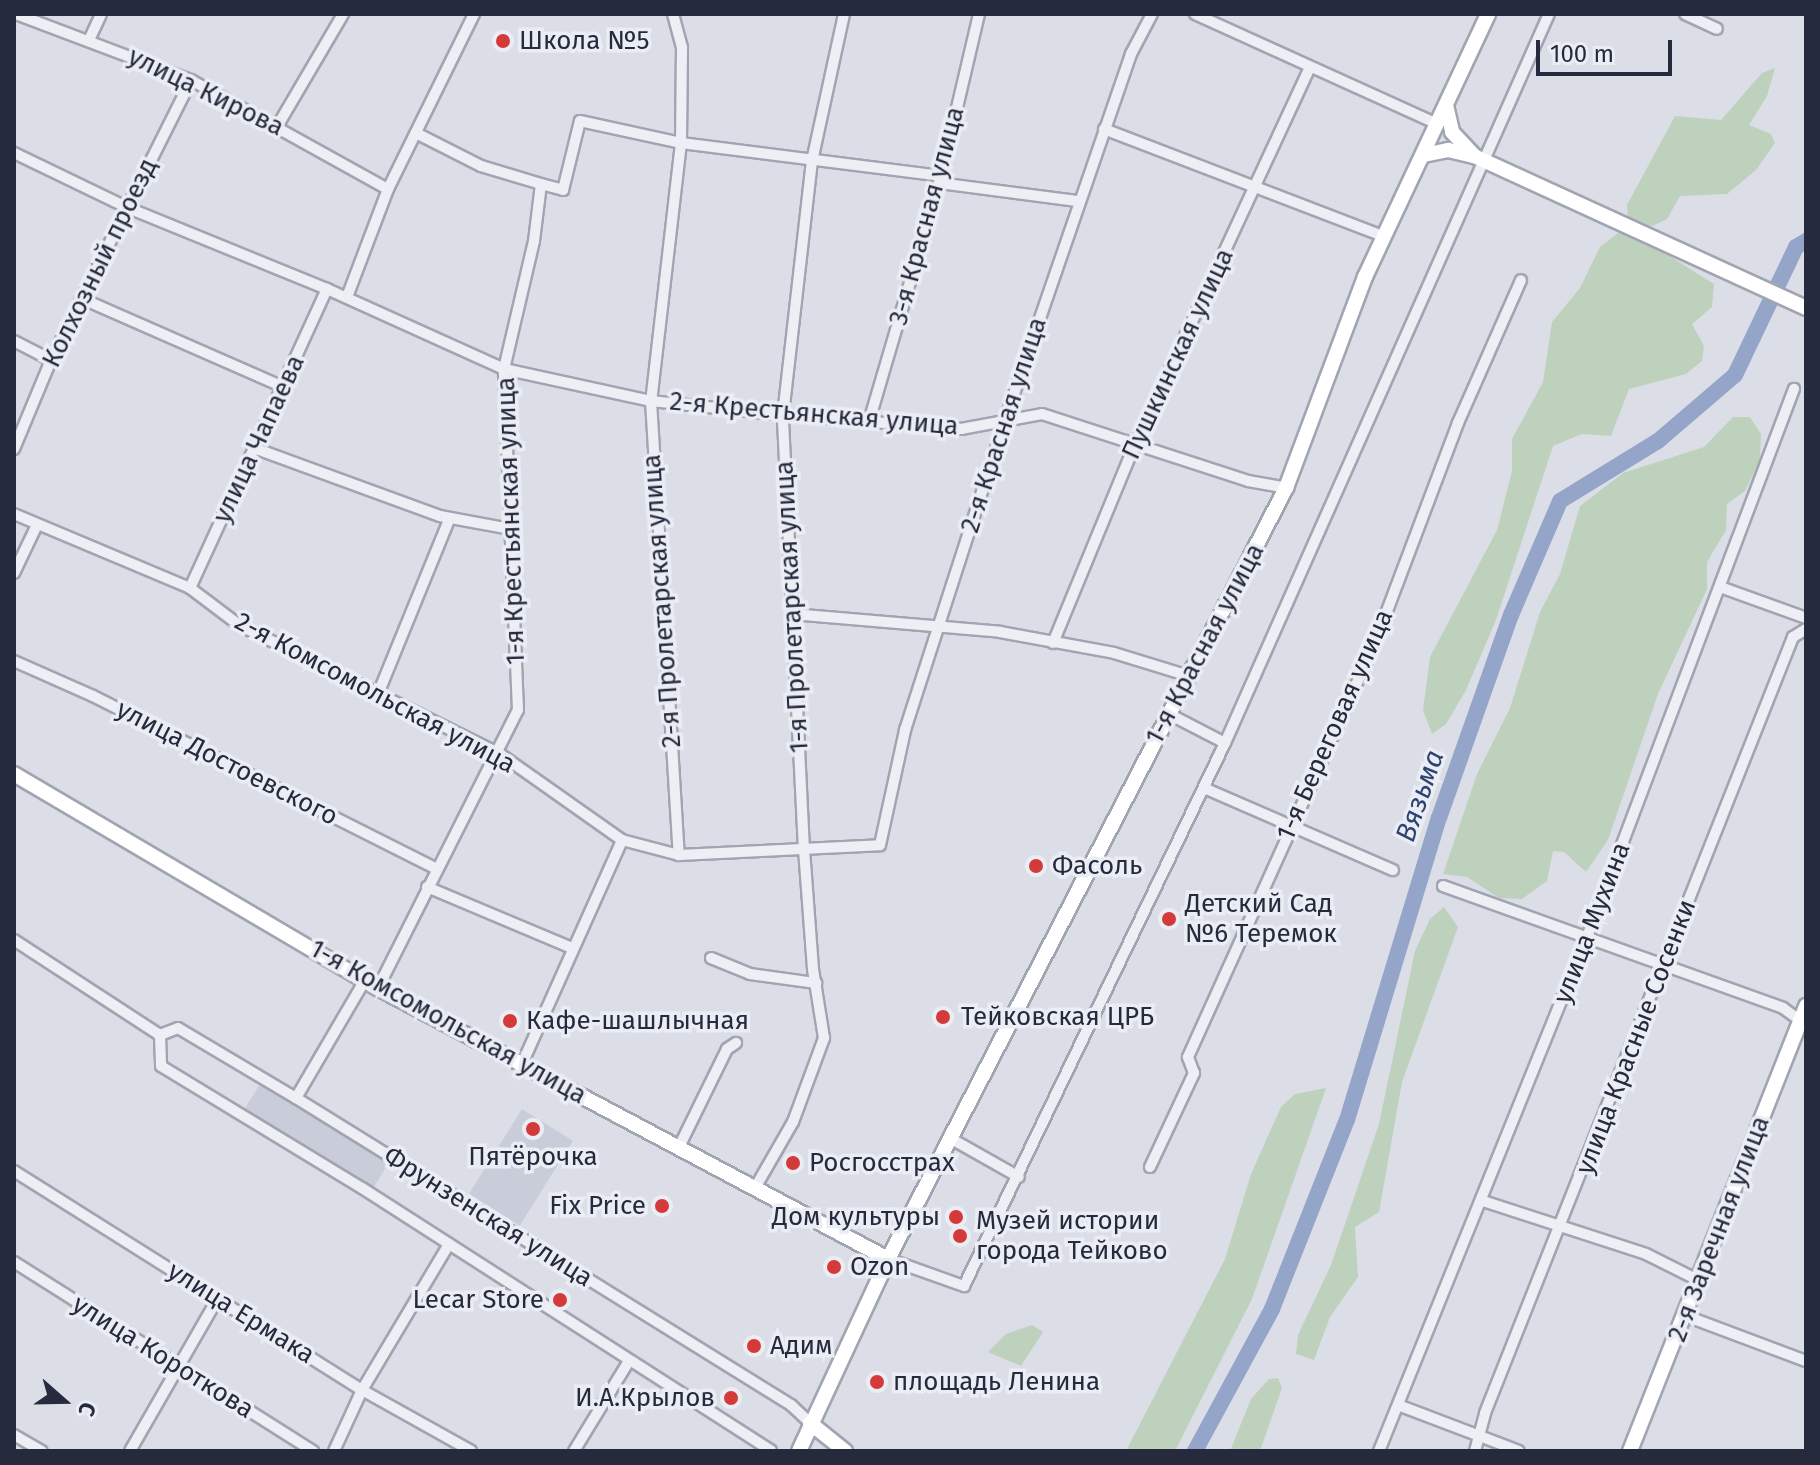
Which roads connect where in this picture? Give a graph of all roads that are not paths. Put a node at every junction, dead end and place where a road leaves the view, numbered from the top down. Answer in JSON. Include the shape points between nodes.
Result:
{"nodes":[{"id":1,"x":16,"y":14,"type":"edge"},
{"id":2,"x":101,"y":14,"type":"edge"},
{"id":3,"x":343,"y":14,"type":"edge"},
{"id":4,"x":673,"y":14,"type":"edge"},
{"id":5,"x":844,"y":14,"type":"edge"},
{"id":6,"x":979,"y":14,"type":"edge"},
{"id":7,"x":1152,"y":14,"type":"edge"},
{"id":8,"x":1195,"y":14,"type":"edge"},
{"id":9,"x":1488,"y":14,"type":"edge"},
{"id":10,"x":1549,"y":14,"type":"edge"},
{"id":11,"x":1685,"y":14,"type":"edge"},
{"id":12,"x":472,"y":15,"type":"edge"},
{"id":13,"x":1717,"y":29,"type":"dead end"},
{"id":14,"x":90,"y":38,"type":"junction"},
{"id":15,"x":1310,"y":67,"type":"junction"},
{"id":16,"x":191,"y":80,"type":"junction"},
{"id":17,"x":1446,"y":105,"type":"junction"},
{"id":18,"x":1437,"y":124,"type":"junction"},
{"id":19,"x":278,"y":125,"type":"junction"},
{"id":20,"x":1104,"y":129,"type":"junction"},
{"id":21,"x":416,"y":133,"type":"junction"},
{"id":22,"x":681,"y":143,"type":"junction"},
{"id":23,"x":14,"y":153,"type":"edge"},
{"id":24,"x":1424,"y":155,"type":"junction"},
{"id":25,"x":1480,"y":158,"type":"junction"},
{"id":26,"x":812,"y":161,"type":"junction"},
{"id":27,"x":940,"y":180,"type":"junction"},
{"id":28,"x":541,"y":184,"type":"junction"},
{"id":29,"x":1255,"y":187,"type":"junction"},
{"id":30,"x":388,"y":189,"type":"junction"},
{"id":31,"x":1078,"y":201,"type":"junction"},
{"id":32,"x":126,"y":207,"type":"junction"},
{"id":33,"x":1385,"y":237,"type":"junction"},
{"id":34,"x":1521,"y":280,"type":"dead end"},
{"id":35,"x":327,"y":289,"type":"junction"},
{"id":36,"x":347,"y":297,"type":"junction"},
{"id":37,"x":85,"y":300,"type":"junction"},
{"id":38,"x":1806,"y":308,"type":"edge"},
{"id":39,"x":14,"y":341,"type":"edge"},
{"id":40,"x":51,"y":360,"type":"junction"},
{"id":41,"x":504,"y":369,"type":"junction"},
{"id":42,"x":285,"y":388,"type":"junction"},
{"id":43,"x":1794,"y":389,"type":"dead end"},
{"id":44,"x":651,"y":401,"type":"junction"},
{"id":45,"x":783,"y":415,"type":"junction"},
{"id":46,"x":870,"y":418,"type":"junction"},
{"id":47,"x":1005,"y":420,"type":"junction"},
{"id":48,"x":1136,"y":442,"type":"junction"},
{"id":49,"x":254,"y":448,"type":"junction"},
{"id":50,"x":14,"y":449,"type":"edge"},
{"id":51,"x":1286,"y":488,"type":"junction"},
{"id":52,"x":14,"y":514,"type":"edge"},
{"id":53,"x":450,"y":518,"type":"junction"},
{"id":54,"x":37,"y":525,"type":"junction"},
{"id":55,"x":510,"y":529,"type":"junction"},
{"id":56,"x":14,"y":573,"type":"edge"},
{"id":57,"x":1720,"y":587,"type":"junction"},
{"id":58,"x":190,"y":588,"type":"junction"},
{"id":59,"x":792,"y":614,"type":"junction"},
{"id":60,"x":1806,"y":618,"type":"edge"},
{"id":61,"x":938,"y":627,"type":"junction"},
{"id":62,"x":1806,"y":629,"type":"edge"},
{"id":63,"x":1053,"y":643,"type":"junction"},
{"id":64,"x":14,"y":661,"type":"edge"},
{"id":65,"x":1186,"y":675,"type":"junction"},
{"id":66,"x":378,"y":694,"type":"junction"},
{"id":67,"x":1167,"y":713,"type":"junction"},
{"id":68,"x":1225,"y":743,"type":"junction"},
{"id":69,"x":500,"y":754,"type":"junction"},
{"id":70,"x":14,"y":774,"type":"edge"},
{"id":71,"x":1204,"y":788,"type":"junction"},
{"id":72,"x":1290,"y":824,"type":"junction"},
{"id":73,"x":622,"y":840,"type":"junction"},
{"id":74,"x":880,"y":845,"type":"joint"},
{"id":75,"x":804,"y":850,"type":"junction"},
{"id":76,"x":679,"y":855,"type":"junction"},
{"id":77,"x":437,"y":869,"type":"junction"},
{"id":78,"x":1393,"y":870,"type":"dead end"},
{"id":79,"x":1443,"y":886,"type":"dead end"},
{"id":80,"x":427,"y":887,"type":"junction"},
{"id":81,"x":1587,"y":937,"type":"junction"},
{"id":82,"x":14,"y":940,"type":"edge"},
{"id":83,"x":572,"y":948,"type":"junction"},
{"id":84,"x":711,"y":958,"type":"dead end"},
{"id":85,"x":1665,"y":964,"type":"junction"},
{"id":86,"x":816,"y":983,"type":"junction"},
{"id":87,"x":371,"y":984,"type":"junction"},
{"id":88,"x":1806,"y":1006,"type":"edge"},
{"id":89,"x":1803,"y":1023,"type":"edge"},
{"id":90,"x":160,"y":1035,"type":"junction"},
{"id":91,"x":736,"y":1043,"type":"dead end"},
{"id":92,"x":522,"y":1064,"type":"junction"},
{"id":93,"x":296,"y":1098,"type":"junction"},
{"id":94,"x":950,"y":1138,"type":"junction"},
{"id":95,"x":679,"y":1147,"type":"junction"},
{"id":96,"x":1150,"y":1167,"type":"dead end"},
{"id":97,"x":14,"y":1171,"type":"edge"},
{"id":98,"x":1019,"y":1177,"type":"junction"},
{"id":99,"x":755,"y":1188,"type":"junction"},
{"id":100,"x":1483,"y":1201,"type":"junction"},
{"id":101,"x":1562,"y":1226,"type":"junction"},
{"id":102,"x":449,"y":1244,"type":"junction"},
{"id":103,"x":888,"y":1259,"type":"junction"},
{"id":104,"x":14,"y":1262,"type":"edge"},
{"id":105,"x":1700,"y":1281,"type":"junction"},
{"id":106,"x":218,"y":1298,"type":"junction"},
{"id":107,"x":1686,"y":1316,"type":"junction"},
{"id":108,"x":629,"y":1361,"type":"junction"},
{"id":109,"x":1806,"y":1361,"type":"edge"},
{"id":110,"x":178,"y":1369,"type":"junction"},
{"id":111,"x":362,"y":1390,"type":"junction"},
{"id":112,"x":1398,"y":1405,"type":"junction"},
{"id":113,"x":810,"y":1423,"type":"junction"},
{"id":114,"x":14,"y":1435,"type":"edge"},
{"id":115,"x":1480,"y":1438,"type":"junction"},
{"id":116,"x":42,"y":1451,"type":"edge"},
{"id":117,"x":130,"y":1451,"type":"edge"},
{"id":118,"x":313,"y":1451,"type":"edge"},
{"id":119,"x":334,"y":1451,"type":"edge"},
{"id":120,"x":471,"y":1451,"type":"edge"},
{"id":121,"x":574,"y":1451,"type":"edge"},
{"id":122,"x":771,"y":1451,"type":"edge"},
{"id":123,"x":799,"y":1451,"type":"edge"},
{"id":124,"x":845,"y":1451,"type":"edge"},
{"id":125,"x":1379,"y":1451,"type":"edge"},
{"id":126,"x":1475,"y":1451,"type":"edge"},
{"id":127,"x":1519,"y":1451,"type":"edge"},
{"id":128,"x":1630,"y":1451,"type":"edge"}],
"edges":[{"from":1,"to":14,"type":"street","name":"улица Кирова"},
{"from":2,"to":14,"type":"street"},
{"from":3,"to":19,"type":"street"},
{"from":4,"to":22,"type":"street","name":"2-я Пролетарская улица","via":[[682,47]]},
{"from":5,"to":26,"type":"street","name":"1-я Пролетарская улица"},
{"from":6,"to":27,"type":"street","name":"3-я Красная улица"},
{"from":7,"to":20,"type":"street","name":"2-я Красная улица"},
{"from":8,"to":15,"type":"street"},
{"from":9,"to":17,"type":"main road","name":"1-я Красная улица"},
{"from":10,"to":25,"type":"street"},
{"from":11,"to":13,"type":"street"},
{"from":12,"to":21,"type":"street"},
{"from":14,"to":16,"type":"street","name":"улица Кирова"},
{"from":15,"to":18,"type":"street"},
{"from":15,"to":29,"type":"street","name":"Пушкинская улица"},
{"from":16,"to":19,"type":"street","name":"улица Кирова"},
{"from":16,"to":32,"type":"street","name":"Колхозный проезд"},
{"from":17,"to":18,"type":"main road","name":"1-я Красная улица"},
{"from":17,"to":25,"type":"main road","via":[[1452,132]]},
{"from":18,"to":24,"type":"main road","name":"1-я Красная улица"},
{"from":19,"to":30,"type":"street","name":"улица Кирова"},
{"from":20,"to":29,"type":"street"},
{"from":20,"to":31,"type":"street","name":"2-я Красная улица"},
{"from":21,"to":28,"type":"street","via":[[481,166]]},
{"from":21,"to":30,"type":"street"},
{"from":22,"to":26,"type":"street"},
{"from":22,"to":28,"type":"street","via":[[580,121],[563,190]]},
{"from":22,"to":44,"type":"street","name":"2-я Пролетарская улица"},
{"from":23,"to":32,"type":"street","name":"2-я Крестьянская улица"},
{"from":24,"to":25,"type":"main road","via":[[1448,150]]},
{"from":24,"to":33,"type":"main road","name":"1-я Красная улица"},
{"from":25,"to":38,"type":"main road"},
{"from":25,"to":68,"type":"street"},
{"from":26,"to":27,"type":"street"},
{"from":26,"to":45,"type":"street","name":"1-я Пролетарская улица"},
{"from":27,"to":31,"type":"street"},
{"from":27,"to":46,"type":"street","name":"3-я Красная улица"},
{"from":28,"to":41,"type":"street","name":"1-я Крестьянская улица","via":[[534,241]]},
{"from":29,"to":33,"type":"street"},
{"from":29,"to":48,"type":"street","name":"Пушкинская улица"},
{"from":30,"to":36,"type":"street"},
{"from":31,"to":47,"type":"street","name":"2-я Красная улица"},
{"from":32,"to":35,"type":"street","name":"2-я Крестьянская улица"},
{"from":32,"to":37,"type":"street","name":"Колхозный проезд"},
{"from":33,"to":51,"type":"main road","name":"1-я Красная улица"},
{"from":34,"to":72,"type":"street","name":"1-я Береговая улица","via":[[1458,423],[1373,648]]},
{"from":35,"to":36,"type":"street","name":"2-я Крестьянская улица"},
{"from":35,"to":42,"type":"street","name":"улица Чапаева"},
{"from":36,"to":41,"type":"street","name":"2-я Крестьянская улица"},
{"from":37,"to":40,"type":"street","name":"Колхозный проезд"},
{"from":37,"to":42,"type":"street"},
{"from":39,"to":40,"type":"street"},
{"from":40,"to":50,"type":"street","name":"Колхозный проезд"},
{"from":41,"to":44,"type":"street","name":"2-я Крестьянская улица"},
{"from":41,"to":55,"type":"street","name":"1-я Крестьянская улица"},
{"from":42,"to":49,"type":"street","name":"улица Чапаева"},
{"from":43,"to":57,"type":"street","name":"улица Мухина"},
{"from":44,"to":45,"type":"street","name":"2-я Крестьянская улица"},
{"from":44,"to":76,"type":"street","name":"2-я Пролетарская улица"},
{"from":45,"to":46,"type":"street","name":"2-я Крестьянская улица"},
{"from":45,"to":59,"type":"street","name":"1-я Пролетарская улица"},
{"from":46,"to":47,"type":"street","name":"2-я Крестьянская улица","via":[[961,429]]},
{"from":47,"to":48,"type":"street","name":"2-я Крестьянская улица","via":[[1042,414]]},
{"from":47,"to":61,"type":"street","name":"2-я Красная улица"},
{"from":48,"to":51,"type":"street","name":"2-я Крестьянская улица","via":[[1248,481]]},
{"from":48,"to":63,"type":"street","name":"Пушкинская улица"},
{"from":49,"to":53,"type":"street"},
{"from":49,"to":58,"type":"street","name":"улица Чапаева"},
{"from":51,"to":65,"type":"main road","name":"1-я Красная улица","via":[[1244,576]]},
{"from":52,"to":54,"type":"street","name":"2-я Комсомольская улица"},
{"from":53,"to":55,"type":"street"},
{"from":53,"to":66,"type":"street"},
{"from":54,"to":56,"type":"street"},
{"from":54,"to":58,"type":"street","name":"2-я Комсомольская улица"},
{"from":55,"to":69,"type":"street","name":"1-я Крестьянская улица","via":[[518,710]]},
{"from":57,"to":60,"type":"street"},
{"from":57,"to":81,"type":"street","name":"улица Мухина"},
{"from":58,"to":66,"type":"street","name":"2-я Комсомольская улица","via":[[239,625]]},
{"from":59,"to":61,"type":"street"},
{"from":59,"to":75,"type":"street","name":"1-я Пролетарская улица"},
{"from":61,"to":63,"type":"street"},
{"from":61,"to":74,"type":"street","name":"2-я Красная улица","via":[[905,730]]},
{"from":62,"to":85,"type":"street","name":"улица Красные Сосенки","via":[[1793,637]]},
{"from":63,"to":65,"type":"street","via":[[1114,653]]},
{"from":64,"to":77,"type":"street","name":"улица Достоевского"},
{"from":65,"to":67,"type":"main road","name":"1-я Красная улица"},
{"from":66,"to":69,"type":"street","name":"2-я Комсомольская улица"},
{"from":67,"to":68,"type":"street"},
{"from":67,"to":94,"type":"main road","name":"1-я Красная улица"},
{"from":68,"to":71,"type":"street"},
{"from":69,"to":73,"type":"street","name":"2-я Комсомольская улица"},
{"from":69,"to":77,"type":"street","name":"1-я Крестьянская улица"},
{"from":70,"to":87,"type":"main road","name":"1-я Комсомольская улица"},
{"from":71,"to":72,"type":"street"},
{"from":71,"to":98,"type":"street"},
{"from":72,"to":78,"type":"street"},
{"from":72,"to":96,"type":"street","name":"1-я Береговая улица","via":[[1188,1057],[1194,1073]]},
{"from":73,"to":76,"type":"street","name":"2-я Комсомольская улица"},
{"from":73,"to":83,"type":"street"},
{"from":74,"to":75,"type":"street","name":"2-я Комсомольская улица"},
{"from":75,"to":76,"type":"street","name":"2-я Комсомольская улица"},
{"from":75,"to":86,"type":"street","name":"1-я Пролетарская улица"},
{"from":77,"to":80,"type":"street","name":"1-я Крестьянская улица"},
{"from":79,"to":81,"type":"street"},
{"from":80,"to":83,"type":"street"},
{"from":80,"to":87,"type":"street","name":"1-я Крестьянская улица"},
{"from":81,"to":85,"type":"street"},
{"from":81,"to":100,"type":"street","name":"улица Мухина"},
{"from":82,"to":90,"type":"street","name":"Фрунзенская улица"},
{"from":83,"to":92,"type":"street"},
{"from":84,"to":86,"type":"street","via":[[750,974]]},
{"from":85,"to":89,"type":"street","via":[[1783,1008]]},
{"from":85,"to":101,"type":"street","name":"улица Красные Сосенки"},
{"from":86,"to":99,"type":"street","name":"1-я Пролетарская улица","via":[[824,1023],[818,1062]]},
{"from":87,"to":92,"type":"main road","name":"1-я Комсомольская улица"},
{"from":87,"to":93,"type":"street","name":"1-я Крестьянская улица"},
{"from":88,"to":89,"type":"main road","name":"2-я Заречная улица"},
{"from":89,"to":105,"type":"main road","name":"2-я Заречная улица"},
{"from":90,"to":93,"type":"street","name":"Фрунзенская улица","via":[[178,1028]]},
{"from":90,"to":102,"type":"street","name":"Фрунзенская улица","via":[[161,1066]]},
{"from":91,"to":95,"type":"street","via":[[727,1049]]},
{"from":92,"to":95,"type":"main road","name":"1-я Комсомольская улица"},
{"from":93,"to":113,"type":"street","name":"Фрунзенская улица","via":[[791,1405]]},
{"from":94,"to":98,"type":"street"},
{"from":94,"to":103,"type":"main road","name":"1-я Красная улица"},
{"from":95,"to":99,"type":"main road","name":"1-я Комсомольская улица"},
{"from":97,"to":106,"type":"street","name":"улица Ермака"},
{"from":98,"to":103,"type":"street","via":[[964,1286]]},
{"from":99,"to":103,"type":"main road","name":"1-я Комсомольская улица"},
{"from":100,"to":101,"type":"street"},
{"from":100,"to":112,"type":"street","name":"улица Мухина","via":[[1465,1228]]},
{"from":101,"to":105,"type":"street","via":[[1646,1254]]},
{"from":101,"to":115,"type":"street","name":"улица Красные Сосенки","via":[[1485,1413]]},
{"from":102,"to":108,"type":"street","name":"Фрунзенская улица"},
{"from":102,"to":111,"type":"street"},
{"from":103,"to":113,"type":"main road","name":"1-я Красная улица"},
{"from":104,"to":110,"type":"street","name":"улица Короткова"},
{"from":105,"to":107,"type":"main road","name":"2-я Заречная улица"},
{"from":106,"to":110,"type":"street"},
{"from":106,"to":111,"type":"street","name":"улица Ермака"},
{"from":107,"to":109,"type":"street"},
{"from":107,"to":128,"type":"main road","name":"2-я Заречная улица"},
{"from":108,"to":121,"type":"street"},
{"from":108,"to":122,"type":"street","name":"Фрунзенская улица"},
{"from":110,"to":117,"type":"street"},
{"from":110,"to":118,"type":"street","name":"улица Короткова"},
{"from":111,"to":119,"type":"street"},
{"from":111,"to":120,"type":"street","name":"улица Ермака"},
{"from":112,"to":115,"type":"street"},
{"from":112,"to":125,"type":"street","name":"улица Мухина"},
{"from":113,"to":123,"type":"main road","name":"1-я Красная улица"},
{"from":113,"to":124,"type":"main road"},
{"from":114,"to":116,"type":"street"},
{"from":115,"to":126,"type":"street","name":"улица Красные Сосенки"},
{"from":115,"to":127,"type":"street"}]}
